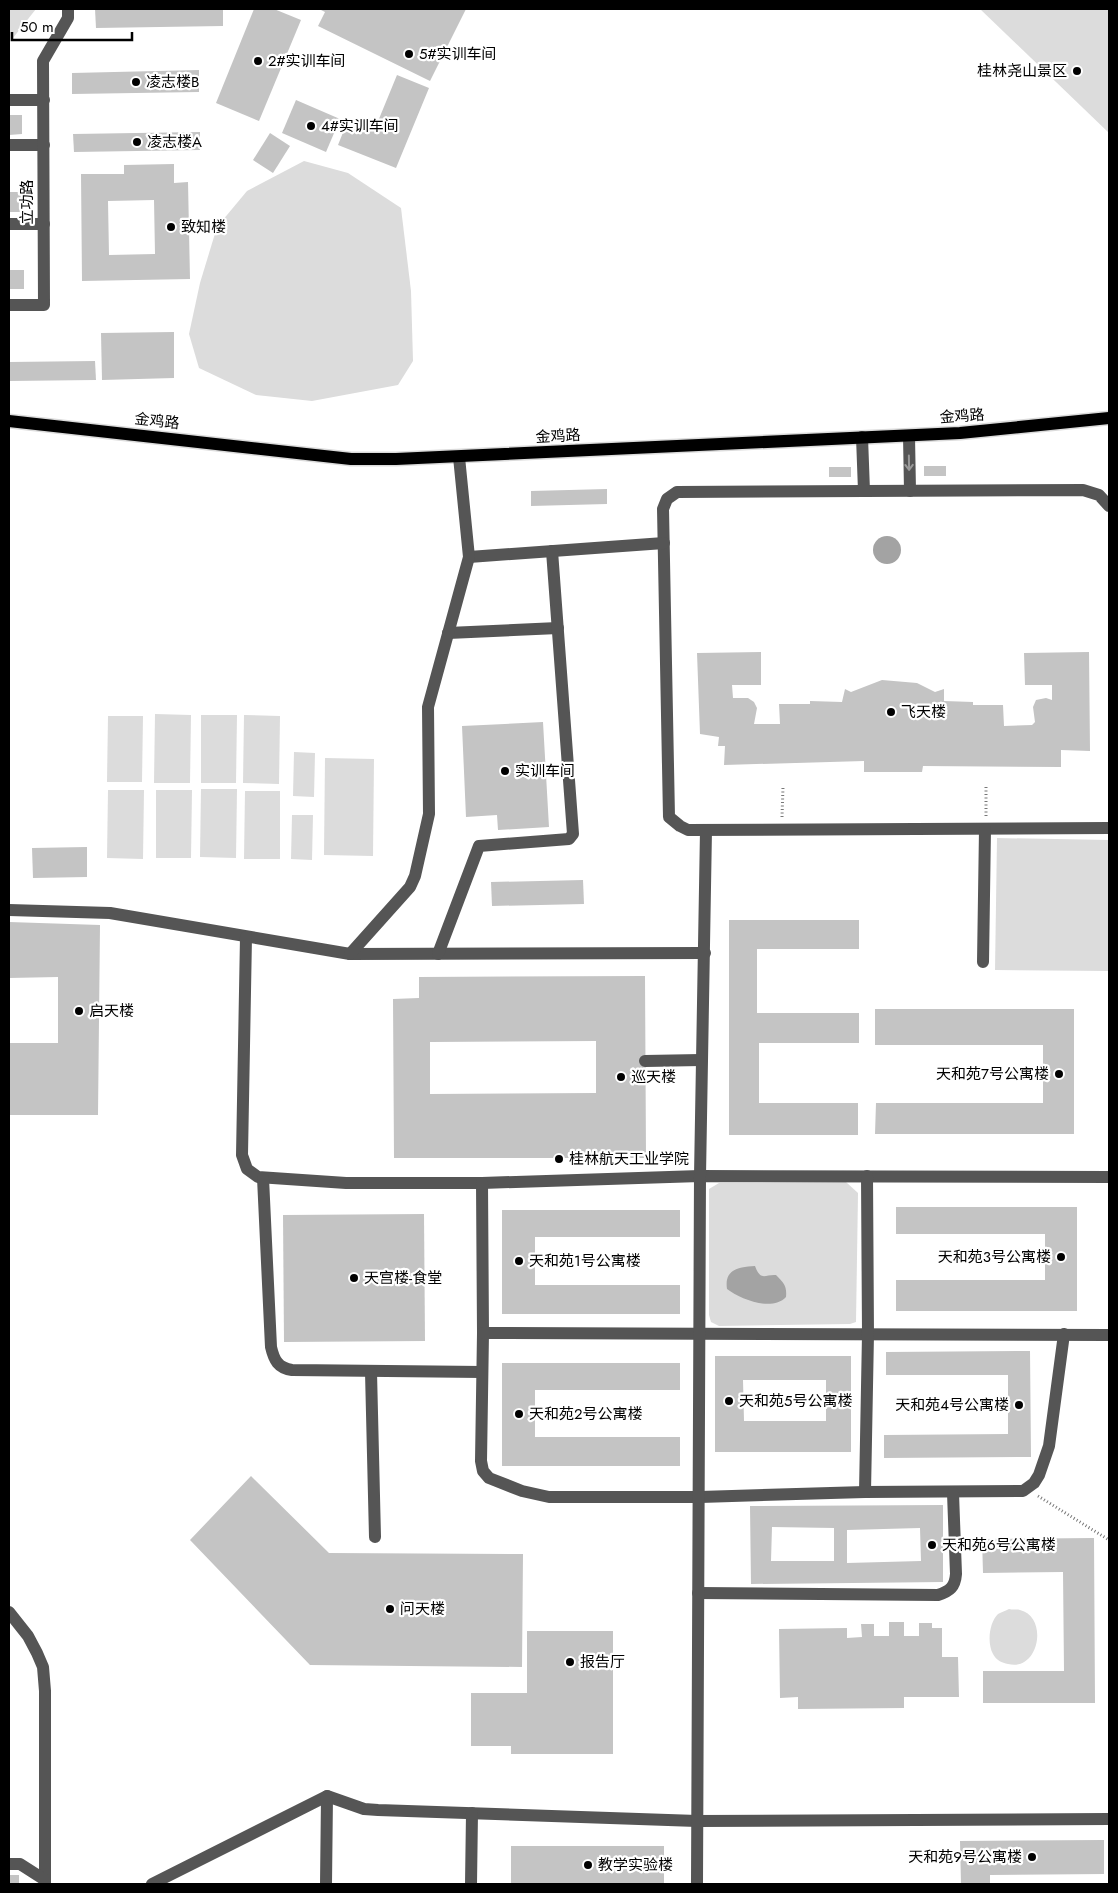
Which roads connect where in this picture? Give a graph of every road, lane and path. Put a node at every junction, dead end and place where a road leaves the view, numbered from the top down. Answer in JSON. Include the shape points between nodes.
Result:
{"nodes":[{"id":1,"x":68,"y":9,"type":"edge"},
{"id":2,"x":9,"y":100,"type":"edge"},
{"id":3,"x":44,"y":100,"type":"junction"},
{"id":4,"x":9,"y":145,"type":"edge"},
{"id":5,"x":44,"y":145,"type":"junction"},
{"id":6,"x":9,"y":224,"type":"edge"},
{"id":7,"x":44,"y":224,"type":"junction"},
{"id":8,"x":9,"y":305,"type":"edge"},
{"id":9,"x":1109,"y":418,"type":"edge"},
{"id":10,"x":9,"y":421,"type":"edge"},
{"id":11,"x":909,"y":436,"type":"junction"},
{"id":12,"x":862,"y":437,"type":"junction"},
{"id":13,"x":459,"y":457,"type":"junction"},
{"id":14,"x":864,"y":491,"type":"junction"},
{"id":15,"x":910,"y":491,"type":"junction"},
{"id":16,"x":1109,"y":506,"type":"edge"},
{"id":17,"x":664,"y":543,"type":"junction"},
{"id":18,"x":552,"y":551,"type":"junction"},
{"id":19,"x":469,"y":557,"type":"junction"},
{"id":20,"x":558,"y":628,"type":"junction"},
{"id":21,"x":448,"y":633,"type":"junction"},
{"id":22,"x":986,"y":786,"type":"dead end"},
{"id":23,"x":783,"y":787,"type":"dead end"},
{"id":24,"x":1109,"y":828,"type":"edge"},
{"id":25,"x":985,"y":829,"type":"junction"},
{"id":26,"x":706,"y":830,"type":"junction"},
{"id":27,"x":782,"y":830,"type":"junction"},
{"id":28,"x":9,"y":910,"type":"edge"},
{"id":29,"x":246,"y":936,"type":"junction"},
{"id":30,"x":705,"y":952,"type":"junction"},
{"id":31,"x":350,"y":954,"type":"junction"},
{"id":32,"x":438,"y":954,"type":"junction"},
{"id":33,"x":983,"y":962,"type":"dead end"},
{"id":34,"x":701,"y":1060,"type":"junction"},
{"id":35,"x":645,"y":1061,"type":"dead end"},
{"id":36,"x":700,"y":1176,"type":"junction"},
{"id":37,"x":867,"y":1176,"type":"junction"},
{"id":38,"x":1109,"y":1177,"type":"edge"},
{"id":39,"x":264,"y":1178,"type":"junction"},
{"id":40,"x":482,"y":1184,"type":"junction"},
{"id":41,"x":483,"y":1333,"type":"junction"},
{"id":42,"x":700,"y":1334,"type":"junction"},
{"id":43,"x":868,"y":1334,"type":"junction"},
{"id":44,"x":1064,"y":1334,"type":"junction"},
{"id":45,"x":1109,"y":1335,"type":"edge"},
{"id":46,"x":371,"y":1372,"type":"junction"},
{"id":47,"x":482,"y":1372,"type":"junction"},
{"id":48,"x":1027,"y":1489,"type":"junction"},
{"id":49,"x":865,"y":1492,"type":"junction"},
{"id":50,"x":953,"y":1493,"type":"junction"},
{"id":51,"x":700,"y":1497,"type":"junction"},
{"id":52,"x":375,"y":1537,"type":"dead end"},
{"id":53,"x":1109,"y":1540,"type":"edge"},
{"id":54,"x":698,"y":1593,"type":"junction"},
{"id":55,"x":9,"y":1612,"type":"edge"},
{"id":56,"x":327,"y":1796,"type":"junction"},
{"id":57,"x":472,"y":1813,"type":"junction"},
{"id":58,"x":1109,"y":1819,"type":"edge"},
{"id":59,"x":697,"y":1821,"type":"junction"},
{"id":60,"x":9,"y":1864,"type":"edge"},
{"id":61,"x":45,"y":1882,"type":"edge"},
{"id":62,"x":152,"y":1884,"type":"edge"},
{"id":63,"x":326,"y":1884,"type":"edge"},
{"id":64,"x":471,"y":1884,"type":"edge"},
{"id":65,"x":697,"y":1884,"type":"edge"}],
"edges":[{"from":1,"to":3,"type":"lane","name":"立功路","via":[[68,18],[43,61]]},
{"from":2,"to":3,"type":"lane"},
{"from":3,"to":5,"type":"lane","name":"立功路"},
{"from":4,"to":5,"type":"lane"},
{"from":5,"to":7,"type":"lane","name":"立功路"},
{"from":6,"to":7,"type":"lane"},
{"from":7,"to":8,"type":"lane","name":"立功路","via":[[44,305]]},
{"from":9,"to":11,"type":"main road","name":"金鸡路"},
{"from":10,"to":13,"type":"main road","name":"金鸡路","via":[[351,459]]},
{"from":11,"to":12,"type":"main road","name":"金鸡路"},
{"from":11,"to":15,"type":"lane","one_way":true},
{"from":12,"to":13,"type":"main road","name":"金鸡路"},
{"from":12,"to":14,"type":"lane"},
{"from":13,"to":19,"type":"lane"},
{"from":14,"to":15,"type":"lane","via":[[887,496]]},
{"from":14,"to":17,"type":"lane","via":[[677,492],[664,504]]},
{"from":15,"to":16,"type":"lane","via":[[1083,490],[1099,495]]},
{"from":17,"to":18,"type":"lane"},
{"from":17,"to":26,"type":"lane","via":[[669,817],[688,830]]},
{"from":18,"to":19,"type":"lane"},
{"from":18,"to":20,"type":"lane"},
{"from":19,"to":21,"type":"lane"},
{"from":20,"to":21,"type":"lane"},
{"from":20,"to":32,"type":"lane","via":[[573,834],[569,839],[480,846]]},
{"from":21,"to":31,"type":"lane","via":[[428,707],[429,814],[415,876],[410,888]]},
{"from":22,"to":25,"type":"path"},
{"from":23,"to":27,"type":"path"},
{"from":24,"to":25,"type":"lane"},
{"from":25,"to":27,"type":"lane"},
{"from":25,"to":33,"type":"lane"},
{"from":26,"to":27,"type":"lane"},
{"from":26,"to":30,"type":"lane"},
{"from":28,"to":29,"type":"lane","via":[[110,912]]},
{"from":29,"to":31,"type":"lane"},
{"from":29,"to":39,"type":"lane","via":[[242,1155],[247,1168]]},
{"from":30,"to":32,"type":"lane"},
{"from":30,"to":34,"type":"lane"},
{"from":31,"to":32,"type":"lane"},
{"from":34,"to":35,"type":"lane"},
{"from":34,"to":36,"type":"lane"},
{"from":36,"to":37,"type":"lane"},
{"from":36,"to":40,"type":"lane"},
{"from":36,"to":42,"type":"lane"},
{"from":37,"to":38,"type":"lane"},
{"from":37,"to":43,"type":"lane"},
{"from":39,"to":40,"type":"lane","via":[[346,1184]]},
{"from":39,"to":46,"type":"lane","via":[[271,1347],[277,1363],[292,1370]]},
{"from":40,"to":41,"type":"lane"},
{"from":41,"to":42,"type":"lane"},
{"from":41,"to":47,"type":"lane"},
{"from":42,"to":43,"type":"lane"},
{"from":42,"to":51,"type":"lane"},
{"from":43,"to":44,"type":"lane"},
{"from":43,"to":49,"type":"lane"},
{"from":44,"to":45,"type":"lane"},
{"from":44,"to":48,"type":"lane","via":[[1049,1446],[1039,1475]]},
{"from":46,"to":47,"type":"lane"},
{"from":46,"to":52,"type":"lane"},
{"from":47,"to":51,"type":"lane","via":[[481,1460],[483,1472],[489,1478],[522,1492],[549,1497]]},
{"from":48,"to":50,"type":"lane"},
{"from":48,"to":53,"type":"path"},
{"from":49,"to":50,"type":"lane"},
{"from":49,"to":51,"type":"lane"},
{"from":50,"to":54,"type":"lane","via":[[955,1583],[938,1596]]},
{"from":51,"to":54,"type":"lane"},
{"from":54,"to":59,"type":"lane"},
{"from":55,"to":61,"type":"lane","via":[[28,1636],[43,1667]]},
{"from":56,"to":57,"type":"lane","via":[[364,1809]]},
{"from":56,"to":62,"type":"lane"},
{"from":56,"to":63,"type":"lane"},
{"from":57,"to":59,"type":"lane"},
{"from":57,"to":64,"type":"lane"},
{"from":58,"to":59,"type":"lane"},
{"from":59,"to":65,"type":"lane"},
{"from":60,"to":61,"type":"lane","via":[[20,1864]]}]}
